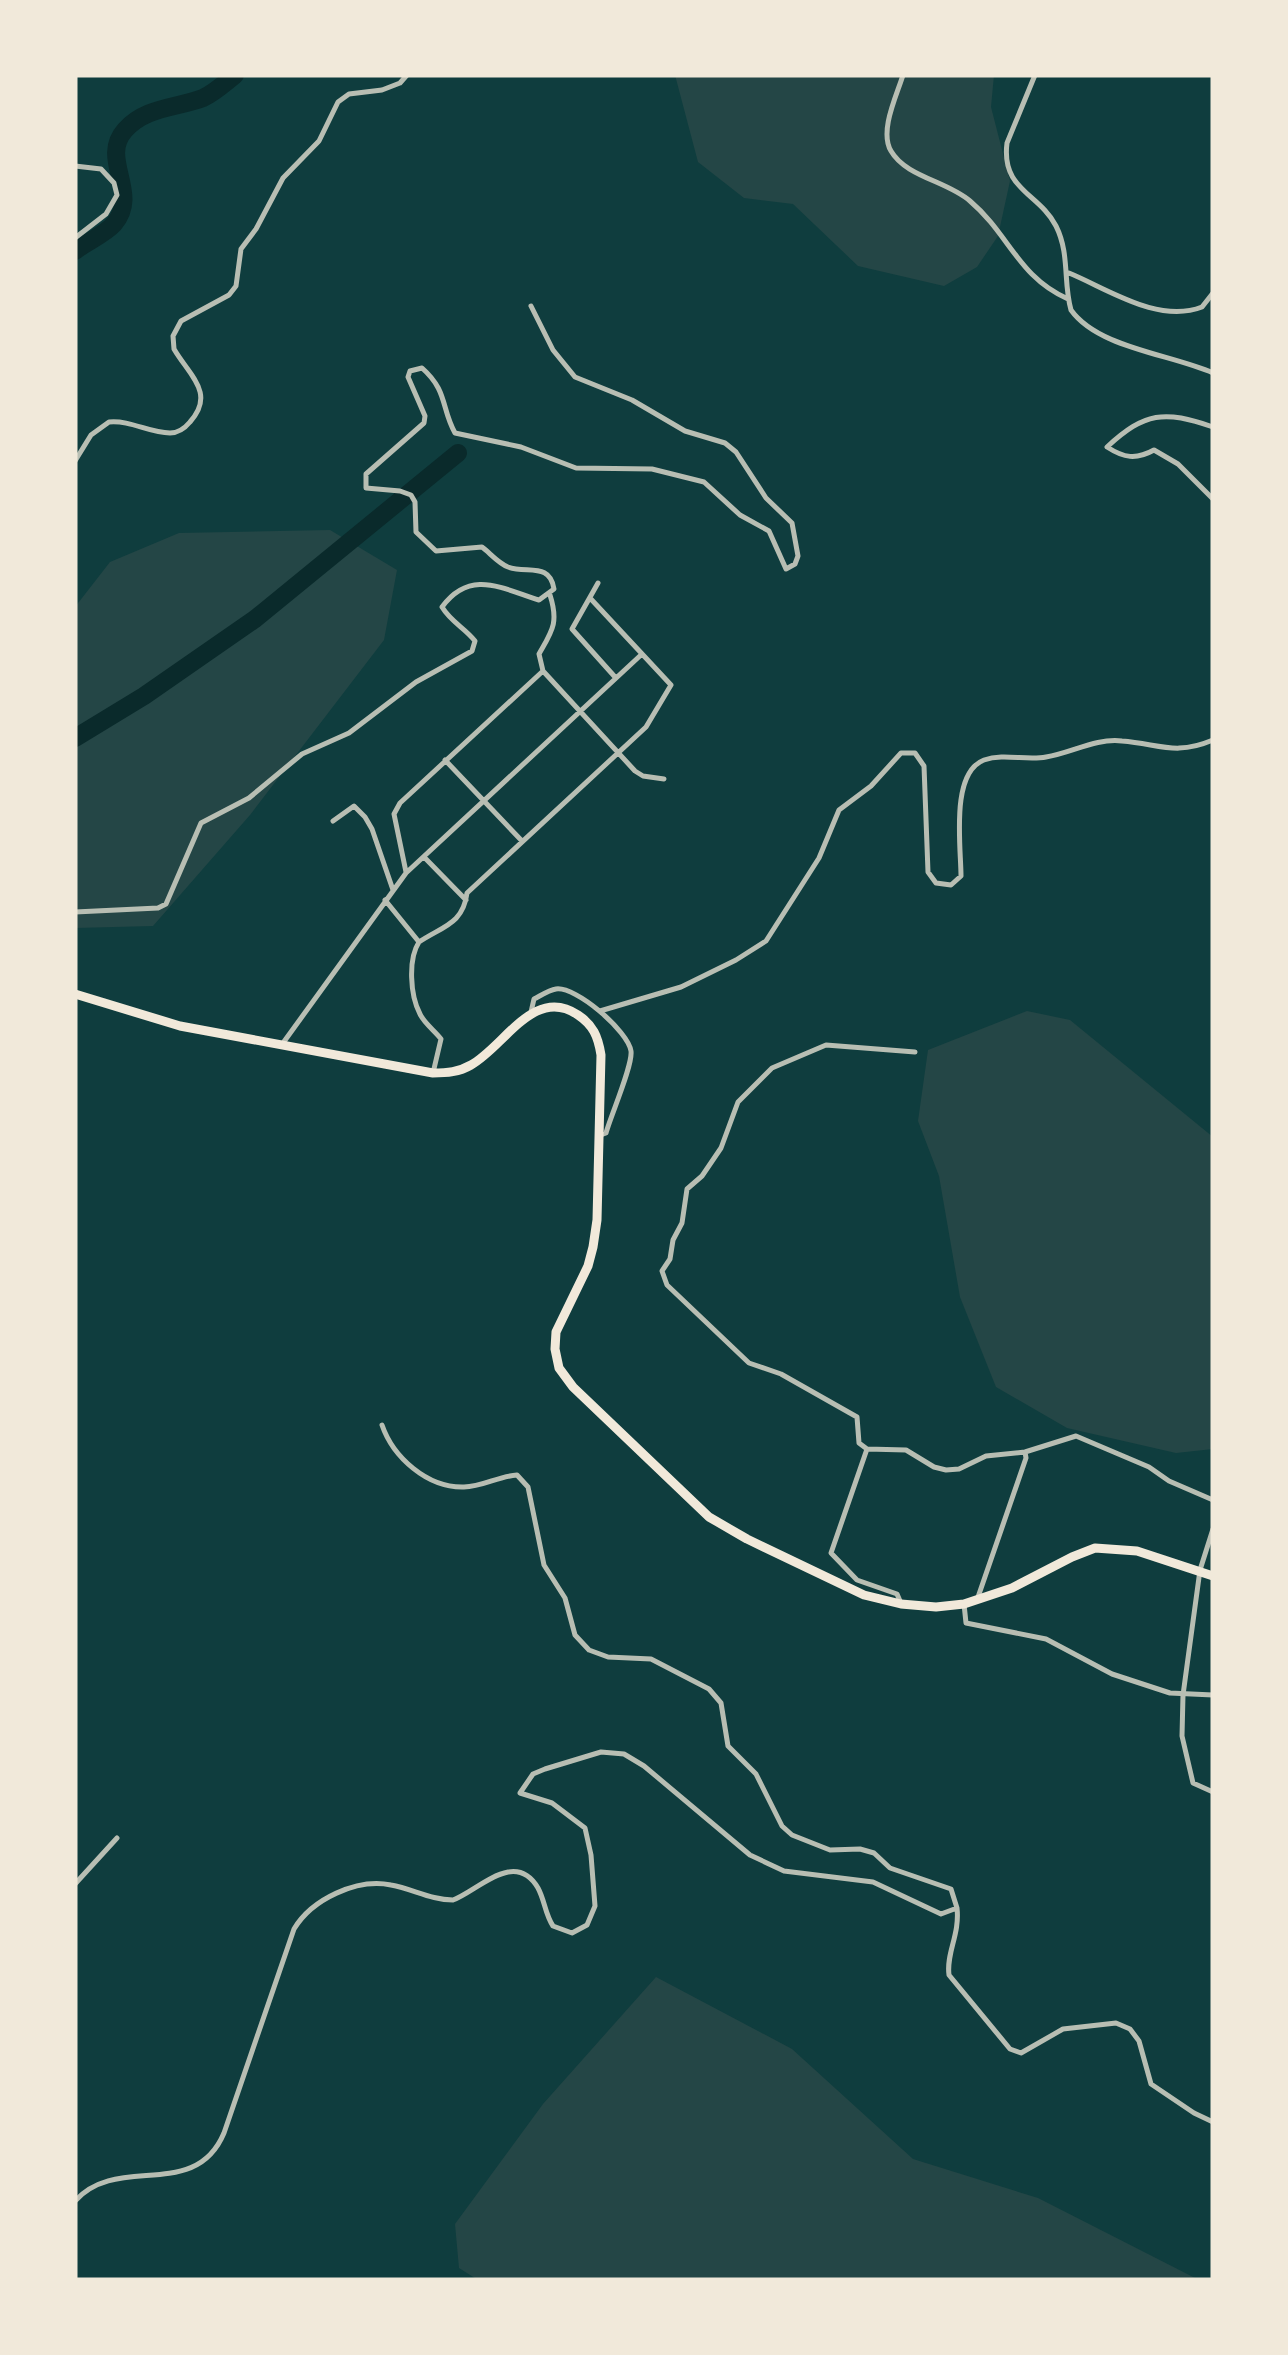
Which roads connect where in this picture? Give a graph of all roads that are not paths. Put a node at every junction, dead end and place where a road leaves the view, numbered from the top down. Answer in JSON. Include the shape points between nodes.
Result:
{"nodes":[{"id":1,"x":406,"y":75,"type":"edge"},
{"id":2,"x":903,"y":75,"type":"edge"},
{"id":3,"x":1035,"y":75,"type":"edge"},
{"id":4,"x":75,"y":166,"type":"edge"},
{"id":5,"x":75,"y":238,"type":"edge"},
{"id":6,"x":1069,"y":273,"type":"junction"},
{"id":7,"x":1213,"y":293,"type":"edge"},
{"id":8,"x":1068,"y":299,"type":"junction"},
{"id":9,"x":531,"y":306,"type":"dead end"},
{"id":10,"x":1213,"y":373,"type":"edge"},
{"id":11,"x":1213,"y":427,"type":"edge"},
{"id":12,"x":75,"y":461,"type":"edge"},
{"id":13,"x":1213,"y":499,"type":"edge"},
{"id":14,"x":598,"y":584,"type":"dead end"},
{"id":15,"x":550,"y":595,"type":"junction"},
{"id":16,"x":590,"y":598,"type":"junction"},
{"id":17,"x":642,"y":654,"type":"junction"},
{"id":18,"x":543,"y":671,"type":"junction"},
{"id":19,"x":615,"y":677,"type":"junction"},
{"id":20,"x":580,"y":711,"type":"junction"},
{"id":21,"x":1213,"y":740,"type":"edge"},
{"id":22,"x":620,"y":752,"type":"junction"},
{"id":23,"x":446,"y":760,"type":"junction"},
{"id":24,"x":664,"y":779,"type":"dead end"},
{"id":25,"x":485,"y":802,"type":"junction"},
{"id":26,"x":332,"y":821,"type":"dead end"},
{"id":27,"x":523,"y":842,"type":"junction"},
{"id":28,"x":424,"y":857,"type":"junction"},
{"id":29,"x":406,"y":873,"type":"junction"},
{"id":30,"x":393,"y":890,"type":"junction"},
{"id":31,"x":385,"y":900,"type":"junction"},
{"id":32,"x":466,"y":900,"type":"junction"},
{"id":33,"x":75,"y":912,"type":"edge"},
{"id":34,"x":419,"y":942,"type":"junction"},
{"id":35,"x":75,"y":994,"type":"edge"},
{"id":36,"x":600,"y":1012,"type":"junction"},
{"id":37,"x":530,"y":1015,"type":"junction"},
{"id":38,"x":282,"y":1046,"type":"junction"},
{"id":39,"x":915,"y":1052,"type":"dead end"},
{"id":40,"x":433,"y":1073,"type":"junction"},
{"id":41,"x":598,"y":1136,"type":"junction"},
{"id":42,"x":382,"y":1425,"type":"dead end"},
{"id":43,"x":867,"y":1450,"type":"junction"},
{"id":44,"x":1024,"y":1452,"type":"junction"},
{"id":45,"x":1213,"y":1500,"type":"edge"},
{"id":46,"x":1213,"y":1529,"type":"edge"},
{"id":47,"x":1200,"y":1570,"type":"junction"},
{"id":48,"x":1213,"y":1576,"type":"edge"},
{"id":49,"x":977,"y":1601,"type":"junction"},
{"id":50,"x":901,"y":1604,"type":"junction"},
{"id":51,"x":964,"y":1604,"type":"junction"},
{"id":52,"x":1183,"y":1694,"type":"junction"},
{"id":53,"x":1213,"y":1695,"type":"edge"},
{"id":54,"x":1213,"y":1792,"type":"edge"},
{"id":55,"x":117,"y":1838,"type":"dead end"},
{"id":56,"x":75,"y":1884,"type":"edge"},
{"id":57,"x":957,"y":1908,"type":"junction"},
{"id":58,"x":1213,"y":2122,"type":"edge"},
{"id":59,"x":75,"y":2201,"type":"edge"}],
"edges":[{"from":1,"to":12,"type":"street","via":[[400,83],[338,102],[319,141],[283,178],[240,250],[236,286],[176,328],[174,349],[200,385],[203,400],[194,418],[168,434],[109,422],[91,435]]},
{"from":2,"to":8,"type":"street","via":[[887,132],[892,154],[968,199],[1030,277]]},
{"from":3,"to":6,"type":"street","via":[[1007,143],[1007,166],[1052,219]]},
{"from":4,"to":5,"type":"street","via":[[102,169],[117,195],[106,214]]},
{"from":6,"to":7,"type":"street","via":[[1173,312],[1202,306]]},
{"from":6,"to":8,"type":"street"},
{"from":8,"to":10,"type":"street","via":[[1077,318],[1098,334]]},
{"from":9,"to":15,"type":"street","via":[[552,350],[575,377],[736,452],[766,498],[788,516],[798,556],[786,569],[769,531],[691,477],[576,468],[492,438],[462,436],[452,429],[431,376],[422,368],[410,371],[424,423],[366,474],[366,488],[411,495],[416,532],[436,550],[482,547],[506,566],[539,570],[553,580]]},
{"from":11,"to":13,"type":"street","via":[[1156,416],[1130,426],[1107,447],[1122,457],[1154,450]]},
{"from":14,"to":16,"type":"street"},
{"from":15,"to":18,"type":"street","via":[[554,628],[539,654]]},
{"from":15,"to":33,"type":"street","via":[[539,600],[482,584],[453,593],[442,607],[475,641],[472,651],[201,823],[166,904]]},
{"from":16,"to":17,"type":"street"},
{"from":16,"to":19,"type":"street","via":[[572,629]]},
{"from":17,"to":19,"type":"street"},
{"from":17,"to":22,"type":"street","via":[[672,684]]},
{"from":18,"to":20,"type":"street"},
{"from":18,"to":23,"type":"street"},
{"from":19,"to":20,"type":"street"},
{"from":20,"to":22,"type":"street"},
{"from":20,"to":25,"type":"street"},
{"from":21,"to":36,"type":"street","via":[[1171,750],[1110,740],[1048,757],[978,764],[963,785],[961,876],[951,886],[936,883],[928,872],[926,776],[915,753],[901,753],[839,810],[819,858],[766,941],[681,987]]},
{"from":22,"to":24,"type":"street","via":[[643,776]]},
{"from":22,"to":27,"type":"street"},
{"from":23,"to":25,"type":"street"},
{"from":23,"to":29,"type":"street","via":[[394,814]]},
{"from":25,"to":27,"type":"street"},
{"from":25,"to":28,"type":"street"},
{"from":26,"to":30,"type":"street","via":[[354,806],[366,817]]},
{"from":27,"to":32,"type":"street"},
{"from":28,"to":29,"type":"street"},
{"from":28,"to":32,"type":"street"},
{"from":29,"to":30,"type":"street"},
{"from":30,"to":31,"type":"street"},
{"from":31,"to":34,"type":"street"},
{"from":31,"to":38,"type":"street"},
{"from":32,"to":34,"type":"street","via":[[458,918]]},
{"from":34,"to":40,"type":"street","via":[[412,970],[420,1015],[441,1040]]},
{"from":35,"to":38,"type":"highway","via":[[180,1026]]},
{"from":36,"to":37,"type":"street","via":[[555,989],[534,999]]},
{"from":36,"to":41,"type":"street","via":[[631,1051],[606,1133]]},
{"from":37,"to":40,"type":"highway","via":[[469,1067]]},
{"from":37,"to":41,"type":"highway","via":[[549,1007],[569,1009],[598,1037]]},
{"from":38,"to":40,"type":"highway"},
{"from":39,"to":43,"type":"street","via":[[826,1046],[772,1068],[738,1102],[721,1148],[687,1189],[682,1223],[662,1272],[667,1285],[749,1364],[781,1374],[856,1418]]},
{"from":41,"to":50,"type":"highway","via":[[593,1247],[556,1332],[559,1368],[710,1517],[838,1584]]},
{"from":42,"to":57,"type":"street","via":[[402,1458],[446,1486],[467,1488],[509,1475],[523,1479],[544,1565],[565,1598],[576,1636],[589,1650],[651,1659],[710,1689],[721,1703],[728,1746],[756,1774],[792,1835],[830,1850],[874,1853],[890,1868],[952,1889]]},
{"from":43,"to":44,"type":"street","via":[[906,1450],[946,1470]]},
{"from":43,"to":50,"type":"street","via":[[830,1553],[857,1580],[897,1594]]},
{"from":44,"to":45,"type":"street","via":[[1076,1436]]},
{"from":44,"to":49,"type":"street"},
{"from":46,"to":47,"type":"street"},
{"from":47,"to":48,"type":"highway"},
{"from":47,"to":49,"type":"highway","via":[[1137,1551],[1095,1548]]},
{"from":47,"to":52,"type":"street"},
{"from":49,"to":51,"type":"highway"},
{"from":50,"to":51,"type":"highway"},
{"from":51,"to":52,"type":"street","via":[[966,1623],[1046,1640],[1112,1674]]},
{"from":52,"to":53,"type":"street"},
{"from":52,"to":54,"type":"street","via":[[1182,1736],[1193,1783]]},
{"from":55,"to":56,"type":"street"},
{"from":57,"to":58,"type":"street","via":[[949,1975],[1010,2050],[1022,2053],[1064,2029],[1116,2023],[1139,2041],[1150,2084]]},
{"from":57,"to":59,"type":"street","via":[[942,1914],[873,1882],[772,1867],[631,1757],[579,1757],[533,1774],[520,1793],[552,1803],[585,1828],[595,1906],[587,1925],[572,1933],[554,1926],[534,1882],[517,1872],[495,1875],[453,1900],[376,1884],[315,1904],[294,1929],[211,2158],[184,2171],[91,2186]]}]}
